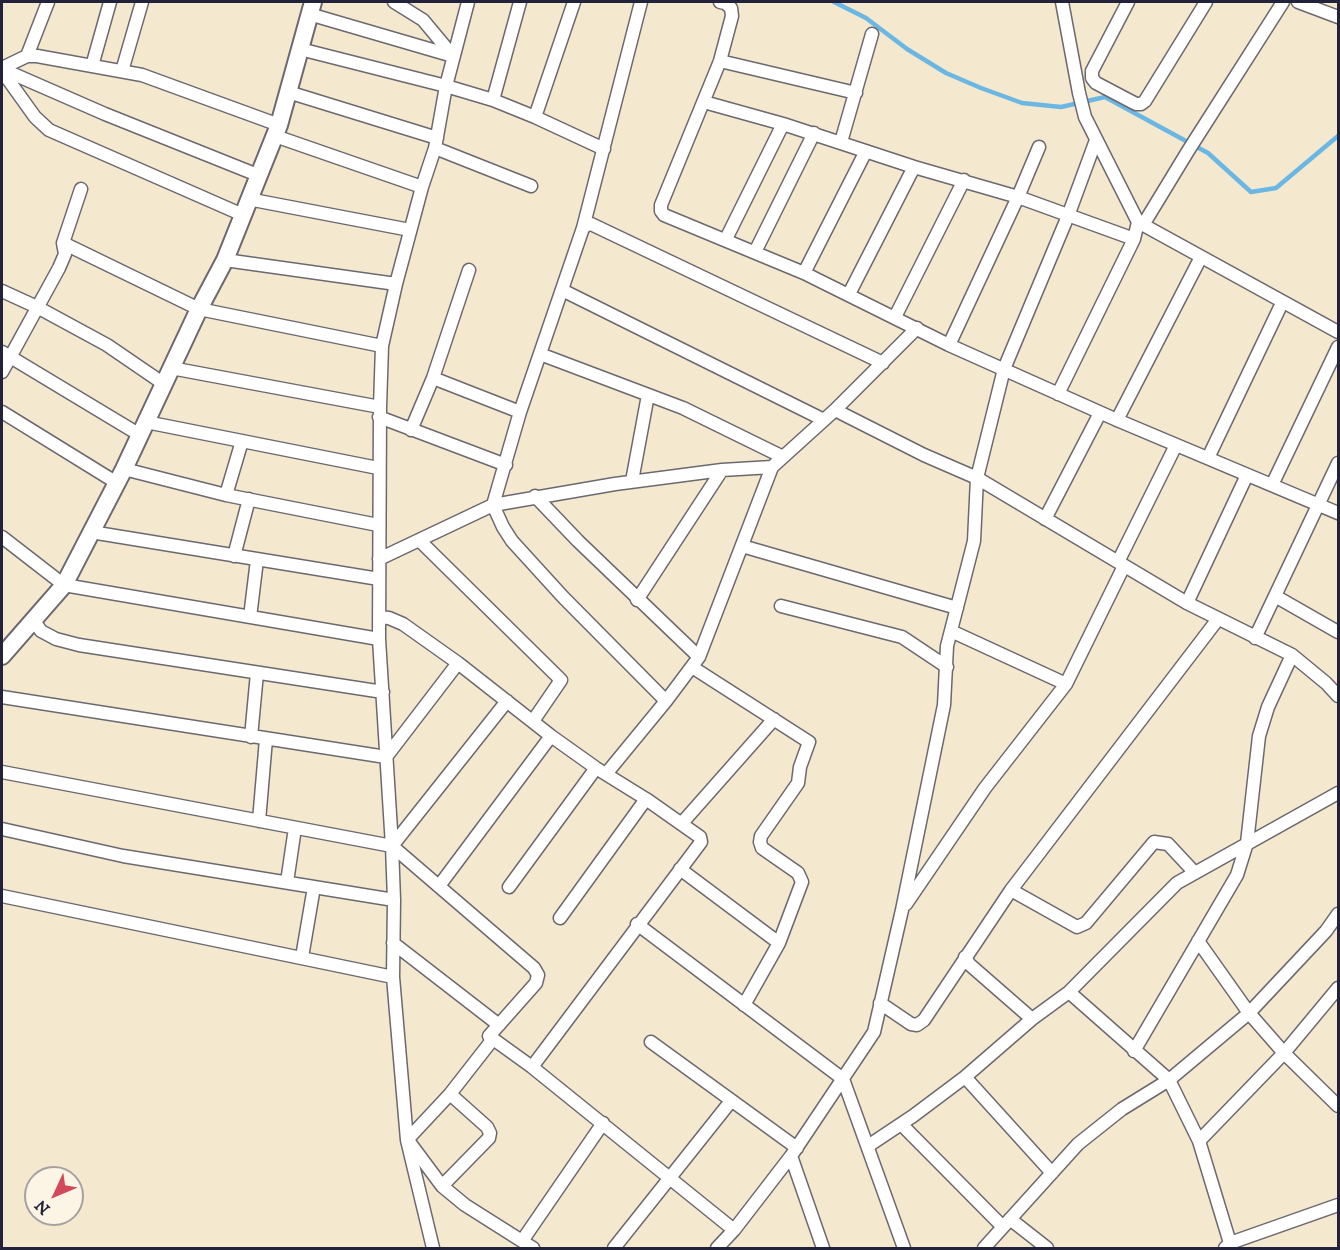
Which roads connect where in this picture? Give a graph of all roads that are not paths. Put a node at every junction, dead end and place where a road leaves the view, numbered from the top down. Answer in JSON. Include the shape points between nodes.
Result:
{"nodes":[{"id":1,"x":48,"y":2,"type":"edge"},
{"id":2,"x":110,"y":2,"type":"edge"},
{"id":3,"x":142,"y":2,"type":"edge"},
{"id":4,"x":394,"y":2,"type":"edge"},
{"id":5,"x":468,"y":2,"type":"edge"},
{"id":6,"x":520,"y":2,"type":"edge"},
{"id":7,"x":574,"y":2,"type":"edge"},
{"id":8,"x":641,"y":2,"type":"edge"},
{"id":9,"x":720,"y":2,"type":"edge"},
{"id":10,"x":1062,"y":2,"type":"edge"},
{"id":11,"x":1128,"y":2,"type":"edge"},
{"id":12,"x":1206,"y":2,"type":"edge"},
{"id":13,"x":1283,"y":2,"type":"edge"},
{"id":14,"x":1298,"y":2,"type":"edge"},
{"id":15,"x":311,"y":8,"type":"edge"},
{"id":16,"x":1338,"y":17,"type":"edge"},
{"id":17,"x":873,"y":34,"type":"dead end"},
{"id":18,"x":300,"y":50,"type":"junction"},
{"id":19,"x":27,"y":56,"type":"junction"},
{"id":20,"x":453,"y":56,"type":"junction"},
{"id":21,"x":720,"y":61,"type":"junction"},
{"id":22,"x":92,"y":66,"type":"junction"},
{"id":23,"x":2,"y":70,"type":"edge"},
{"id":24,"x":122,"y":71,"type":"junction"},
{"id":25,"x":446,"y":86,"type":"junction"},
{"id":26,"x":288,"y":92,"type":"junction"},
{"id":27,"x":856,"y":93,"type":"junction"},
{"id":28,"x":492,"y":100,"type":"junction"},
{"id":29,"x":704,"y":102,"type":"junction"},
{"id":30,"x":535,"y":117,"type":"junction"},
{"id":31,"x":783,"y":124,"type":"junction"},
{"id":32,"x":277,"y":130,"type":"junction"},
{"id":33,"x":814,"y":133,"type":"junction"},
{"id":34,"x":1096,"y":140,"type":"junction"},
{"id":35,"x":841,"y":142,"type":"junction"},
{"id":36,"x":436,"y":143,"type":"junction"},
{"id":37,"x":1039,"y":147,"type":"dead end"},
{"id":38,"x":604,"y":149,"type":"junction"},
{"id":39,"x":866,"y":151,"type":"junction"},
{"id":40,"x":914,"y":167,"type":"junction"},
{"id":41,"x":260,"y":176,"type":"junction"},
{"id":42,"x":964,"y":180,"type":"junction"},
{"id":43,"x":531,"y":186,"type":"dead end"},
{"id":44,"x":422,"y":187,"type":"junction"},
{"id":45,"x":81,"y":189,"type":"dead end"},
{"id":46,"x":1018,"y":197,"type":"junction"},
{"id":47,"x":245,"y":207,"type":"junction"},
{"id":48,"x":1068,"y":216,"type":"junction"},
{"id":49,"x":1140,"y":223,"type":"junction"},
{"id":50,"x":584,"y":228,"type":"junction"},
{"id":51,"x":410,"y":230,"type":"junction"},
{"id":52,"x":726,"y":239,"type":"junction"},
{"id":53,"x":1134,"y":239,"type":"junction"},
{"id":54,"x":63,"y":243,"type":"junction"},
{"id":55,"x":755,"y":252,"type":"junction"},
{"id":56,"x":1201,"y":257,"type":"junction"},
{"id":57,"x":225,"y":260,"type":"junction"},
{"id":58,"x":469,"y":270,"type":"dead end"},
{"id":59,"x":804,"y":273,"type":"junction"},
{"id":60,"x":396,"y":284,"type":"junction"},
{"id":61,"x":562,"y":290,"type":"junction"},
{"id":62,"x":2,"y":291,"type":"edge"},
{"id":63,"x":849,"y":294,"type":"junction"},
{"id":64,"x":1282,"y":303,"type":"junction"},
{"id":65,"x":37,"y":307,"type":"junction"},
{"id":66,"x":199,"y":309,"type":"junction"},
{"id":67,"x":895,"y":317,"type":"junction"},
{"id":68,"x":918,"y":328,"type":"junction"},
{"id":69,"x":1338,"y":332,"type":"edge"},
{"id":70,"x":949,"y":345,"type":"junction"},
{"id":71,"x":382,"y":346,"type":"junction"},
{"id":72,"x":1338,"y":347,"type":"edge"},
{"id":73,"x":6,"y":354,"type":"edge"},
{"id":74,"x":540,"y":354,"type":"junction"},
{"id":75,"x":883,"y":363,"type":"junction"},
{"id":76,"x":171,"y":368,"type":"junction"},
{"id":77,"x":1004,"y":369,"type":"junction"},
{"id":78,"x":2,"y":372,"type":"edge"},
{"id":79,"x":434,"y":378,"type":"junction"},
{"id":80,"x":164,"y":384,"type":"junction"},
{"id":81,"x":1058,"y":394,"type":"junction"},
{"id":82,"x":648,"y":395,"type":"junction"},
{"id":83,"x":835,"y":410,"type":"junction"},
{"id":84,"x":2,"y":412,"type":"edge"},
{"id":85,"x":380,"y":412,"type":"junction"},
{"id":86,"x":520,"y":412,"type":"junction"},
{"id":87,"x":1100,"y":412,"type":"junction"},
{"id":88,"x":824,"y":420,"type":"junction"},
{"id":89,"x":1117,"y":420,"type":"junction"},
{"id":90,"x":143,"y":428,"type":"junction"},
{"id":91,"x":411,"y":430,"type":"junction"},
{"id":92,"x":242,"y":441,"type":"junction"},
{"id":93,"x":1176,"y":445,"type":"junction"},
{"id":94,"x":783,"y":457,"type":"junction"},
{"id":95,"x":1208,"y":458,"type":"junction"},
{"id":96,"x":1338,"y":463,"type":"edge"},
{"id":97,"x":506,"y":465,"type":"junction"},
{"id":98,"x":772,"y":467,"type":"junction"},
{"id":99,"x":378,"y":468,"type":"junction"},
{"id":100,"x":722,"y":470,"type":"junction"},
{"id":101,"x":1248,"y":475,"type":"junction"},
{"id":102,"x":120,"y":476,"type":"junction"},
{"id":103,"x":977,"y":478,"type":"junction"},
{"id":104,"x":632,"y":482,"type":"junction"},
{"id":105,"x":1272,"y":485,"type":"junction"},
{"id":106,"x":226,"y":495,"type":"junction"},
{"id":107,"x":535,"y":496,"type":"junction"},
{"id":108,"x":249,"y":499,"type":"junction"},
{"id":109,"x":1318,"y":504,"type":"junction"},
{"id":110,"x":493,"y":505,"type":"junction"},
{"id":111,"x":1338,"y":513,"type":"edge"},
{"id":112,"x":1045,"y":519,"type":"junction"},
{"id":113,"x":378,"y":525,"type":"junction"},
{"id":114,"x":91,"y":532,"type":"junction"},
{"id":115,"x":2,"y":537,"type":"edge"},
{"id":116,"x":418,"y":540,"type":"junction"},
{"id":117,"x":742,"y":546,"type":"junction"},
{"id":118,"x":234,"y":556,"type":"junction"},
{"id":119,"x":379,"y":559,"type":"junction"},
{"id":120,"x":257,"y":560,"type":"junction"},
{"id":121,"x":1121,"y":564,"type":"junction"},
{"id":122,"x":379,"y":579,"type":"junction"},
{"id":123,"x":64,"y":585,"type":"junction"},
{"id":124,"x":1275,"y":596,"type":"junction"},
{"id":125,"x":638,"y":600,"type":"junction"},
{"id":126,"x":1187,"y":603,"type":"junction"},
{"id":127,"x":781,"y":606,"type":"dead end"},
{"id":128,"x":957,"y":608,"type":"junction"},
{"id":129,"x":249,"y":617,"type":"junction"},
{"id":130,"x":380,"y":617,"type":"junction"},
{"id":131,"x":1218,"y":619,"type":"junction"},
{"id":132,"x":34,"y":621,"type":"junction"},
{"id":133,"x":951,"y":631,"type":"junction"},
{"id":134,"x":1338,"y":633,"type":"edge"},
{"id":135,"x":1255,"y":638,"type":"junction"},
{"id":136,"x":379,"y":639,"type":"junction"},
{"id":137,"x":2,"y":654,"type":"edge"},
{"id":138,"x":1292,"y":655,"type":"junction"},
{"id":139,"x":696,"y":662,"type":"junction"},
{"id":140,"x":458,"y":663,"type":"junction"},
{"id":141,"x":947,"y":667,"type":"junction"},
{"id":142,"x":257,"y":673,"type":"junction"},
{"id":143,"x":1066,"y":684,"type":"junction"},
{"id":144,"x":383,"y":693,"type":"junction"},
{"id":145,"x":1338,"y":696,"type":"edge"},
{"id":146,"x":2,"y":697,"type":"edge"},
{"id":147,"x":507,"y":701,"type":"junction"},
{"id":148,"x":666,"y":701,"type":"junction"},
{"id":149,"x":774,"y":719,"type":"junction"},
{"id":150,"x":532,"y":721,"type":"junction"},
{"id":151,"x":551,"y":736,"type":"junction"},
{"id":152,"x":252,"y":737,"type":"junction"},
{"id":153,"x":266,"y":739,"type":"junction"},
{"id":154,"x":386,"y":757,"type":"junction"},
{"id":155,"x":601,"y":771,"type":"junction"},
{"id":156,"x":2,"y":772,"type":"edge"},
{"id":157,"x":1338,"y":793,"type":"edge"},
{"id":158,"x":646,"y":799,"type":"junction"},
{"id":159,"x":259,"y":821,"type":"junction"},
{"id":160,"x":682,"y":823,"type":"junction"},
{"id":161,"x":295,"y":828,"type":"junction"},
{"id":162,"x":2,"y":829,"type":"edge"},
{"id":163,"x":1247,"y":843,"type":"junction"},
{"id":164,"x":392,"y":846,"type":"junction"},
{"id":165,"x":680,"y":869,"type":"junction"},
{"id":166,"x":1195,"y":873,"type":"junction"},
{"id":167,"x":287,"y":882,"type":"junction"},
{"id":168,"x":439,"y":886,"type":"junction"},
{"id":169,"x":314,"y":887,"type":"junction"},
{"id":170,"x":509,"y":887,"type":"dead end"},
{"id":171,"x":1011,"y":890,"type":"junction"},
{"id":172,"x":2,"y":896,"type":"edge"},
{"id":173,"x":394,"y":900,"type":"junction"},
{"id":174,"x":902,"y":910,"type":"junction"},
{"id":175,"x":1338,"y":914,"type":"edge"},
{"id":176,"x":560,"y":918,"type":"dead end"},
{"id":177,"x":637,"y":924,"type":"junction"},
{"id":178,"x":1198,"y":941,"type":"junction"},
{"id":179,"x":393,"y":943,"type":"junction"},
{"id":180,"x":779,"y":943,"type":"junction"},
{"id":181,"x":302,"y":957,"type":"junction"},
{"id":182,"x":965,"y":957,"type":"junction"},
{"id":183,"x":393,"y":977,"type":"junction"},
{"id":184,"x":1338,"y":988,"type":"edge"},
{"id":185,"x":1069,"y":992,"type":"junction"},
{"id":186,"x":880,"y":1003,"type":"junction"},
{"id":187,"x":744,"y":1005,"type":"junction"},
{"id":188,"x":1249,"y":1013,"type":"junction"},
{"id":189,"x":1032,"y":1019,"type":"junction"},
{"id":190,"x":499,"y":1025,"type":"junction"},
{"id":191,"x":493,"y":1039,"type":"junction"},
{"id":192,"x":651,"y":1041,"type":"dead end"},
{"id":193,"x":1134,"y":1051,"type":"junction"},
{"id":194,"x":1284,"y":1053,"type":"junction"},
{"id":195,"x":532,"y":1067,"type":"junction"},
{"id":196,"x":965,"y":1077,"type":"junction"},
{"id":197,"x":843,"y":1079,"type":"junction"},
{"id":198,"x":1169,"y":1080,"type":"junction"},
{"id":199,"x":450,"y":1094,"type":"junction"},
{"id":200,"x":731,"y":1101,"type":"junction"},
{"id":201,"x":1338,"y":1106,"type":"edge"},
{"id":202,"x":603,"y":1123,"type":"junction"},
{"id":203,"x":901,"y":1124,"type":"junction"},
{"id":204,"x":407,"y":1140,"type":"junction"},
{"id":205,"x":1199,"y":1141,"type":"junction"},
{"id":206,"x":868,"y":1146,"type":"junction"},
{"id":207,"x":794,"y":1152,"type":"junction"},
{"id":208,"x":1052,"y":1173,"type":"junction"},
{"id":209,"x":671,"y":1179,"type":"junction"},
{"id":210,"x":442,"y":1186,"type":"junction"},
{"id":211,"x":1338,"y":1205,"type":"edge"},
{"id":212,"x":1006,"y":1223,"type":"junction"},
{"id":213,"x":734,"y":1230,"type":"junction"},
{"id":214,"x":522,"y":1241,"type":"junction"},
{"id":215,"x":724,"y":1246,"type":"edge"},
{"id":216,"x":1227,"y":1246,"type":"edge"},
{"id":217,"x":433,"y":1248,"type":"edge"},
{"id":218,"x":533,"y":1248,"type":"edge"},
{"id":219,"x":614,"y":1248,"type":"edge"},
{"id":220,"x":823,"y":1248,"type":"edge"},
{"id":221,"x":904,"y":1248,"type":"edge"},
{"id":222,"x":984,"y":1248,"type":"edge"},
{"id":223,"x":1047,"y":1248,"type":"edge"}],
"edges":[{"from":1,"to":19,"type":"street"},
{"from":2,"to":22,"type":"street"},
{"from":3,"to":24,"type":"street"},
{"from":4,"to":20,"type":"street","via":[[423,20]]},
{"from":5,"to":20,"type":"street"},
{"from":6,"to":28,"type":"street"},
{"from":7,"to":30,"type":"street"},
{"from":8,"to":38,"type":"street"},
{"from":9,"to":21,"type":"street","via":[[730,8],[732,16]]},
{"from":10,"to":34,"type":"street","via":[[1078,93]]},
{"from":11,"to":12,"type":"street","via":[[1092,78],[1141,104]]},
{"from":13,"to":49,"type":"street"},
{"from":14,"to":16,"type":"street"},
{"from":15,"to":18,"type":"street"},
{"from":15,"to":20,"type":"street"},
{"from":17,"to":27,"type":"street"},
{"from":18,"to":25,"type":"street"},
{"from":18,"to":26,"type":"street"},
{"from":19,"to":22,"type":"street"},
{"from":19,"to":23,"type":"street"},
{"from":20,"to":25,"type":"street"},
{"from":21,"to":27,"type":"street"},
{"from":21,"to":29,"type":"street"},
{"from":22,"to":24,"type":"street"},
{"from":23,"to":41,"type":"street"},
{"from":23,"to":47,"type":"street","via":[[35,117],[49,130]]},
{"from":24,"to":32,"type":"street","via":[[142,75]]},
{"from":25,"to":28,"type":"street"},
{"from":25,"to":36,"type":"street"},
{"from":26,"to":32,"type":"street"},
{"from":26,"to":36,"type":"street"},
{"from":27,"to":35,"type":"street"},
{"from":28,"to":30,"type":"street"},
{"from":29,"to":31,"type":"street"},
{"from":29,"to":52,"type":"street","via":[[661,211]]},
{"from":30,"to":38,"type":"street"},
{"from":31,"to":33,"type":"street"},
{"from":31,"to":52,"type":"street"},
{"from":32,"to":41,"type":"street"},
{"from":32,"to":44,"type":"street"},
{"from":33,"to":35,"type":"street"},
{"from":33,"to":55,"type":"street"},
{"from":34,"to":48,"type":"street"},
{"from":34,"to":49,"type":"street"},
{"from":35,"to":39,"type":"street"},
{"from":36,"to":43,"type":"street"},
{"from":36,"to":44,"type":"street"},
{"from":37,"to":46,"type":"street"},
{"from":38,"to":50,"type":"street"},
{"from":39,"to":40,"type":"street"},
{"from":39,"to":59,"type":"street"},
{"from":40,"to":42,"type":"street"},
{"from":40,"to":63,"type":"street"},
{"from":41,"to":47,"type":"street"},
{"from":42,"to":46,"type":"street"},
{"from":42,"to":67,"type":"street"},
{"from":44,"to":51,"type":"street"},
{"from":45,"to":54,"type":"street"},
{"from":46,"to":48,"type":"street"},
{"from":46,"to":70,"type":"street"},
{"from":47,"to":51,"type":"street"},
{"from":47,"to":57,"type":"street"},
{"from":48,"to":53,"type":"street"},
{"from":48,"to":77,"type":"street"},
{"from":49,"to":53,"type":"street"},
{"from":49,"to":56,"type":"street"},
{"from":50,"to":61,"type":"street"},
{"from":50,"to":75,"type":"street","via":[[591,224]]},
{"from":51,"to":60,"type":"street"},
{"from":52,"to":55,"type":"street"},
{"from":53,"to":81,"type":"street"},
{"from":54,"to":65,"type":"street","via":[[65,254]]},
{"from":54,"to":66,"type":"street"},
{"from":55,"to":59,"type":"street"},
{"from":56,"to":64,"type":"street"},
{"from":56,"to":89,"type":"street"},
{"from":57,"to":60,"type":"street"},
{"from":57,"to":66,"type":"street"},
{"from":58,"to":79,"type":"street"},
{"from":59,"to":63,"type":"street"},
{"from":60,"to":71,"type":"street"},
{"from":61,"to":74,"type":"street"},
{"from":61,"to":88,"type":"street"},
{"from":62,"to":65,"type":"street"},
{"from":63,"to":67,"type":"street"},
{"from":64,"to":69,"type":"street"},
{"from":64,"to":95,"type":"street"},
{"from":65,"to":73,"type":"street"},
{"from":65,"to":80,"type":"street","via":[[107,345]]},
{"from":66,"to":71,"type":"street"},
{"from":66,"to":76,"type":"street"},
{"from":67,"to":68,"type":"street"},
{"from":68,"to":70,"type":"street"},
{"from":68,"to":75,"type":"street"},
{"from":70,"to":77,"type":"street"},
{"from":71,"to":85,"type":"street"},
{"from":72,"to":105,"type":"street"},
{"from":73,"to":78,"type":"street"},
{"from":73,"to":90,"type":"street"},
{"from":74,"to":82,"type":"street"},
{"from":74,"to":86,"type":"street"},
{"from":75,"to":83,"type":"street"},
{"from":76,"to":80,"type":"street"},
{"from":76,"to":85,"type":"street"},
{"from":77,"to":81,"type":"street"},
{"from":77,"to":103,"type":"street"},
{"from":79,"to":86,"type":"street"},
{"from":79,"to":91,"type":"street"},
{"from":80,"to":90,"type":"street"},
{"from":81,"to":87,"type":"street"},
{"from":82,"to":94,"type":"street"},
{"from":82,"to":104,"type":"street"},
{"from":83,"to":88,"type":"street"},
{"from":83,"to":103,"type":"street"},
{"from":84,"to":102,"type":"street"},
{"from":85,"to":91,"type":"street"},
{"from":85,"to":99,"type":"street"},
{"from":86,"to":97,"type":"street"},
{"from":87,"to":89,"type":"street"},
{"from":87,"to":112,"type":"street"},
{"from":88,"to":94,"type":"street"},
{"from":89,"to":93,"type":"street"},
{"from":90,"to":92,"type":"street"},
{"from":90,"to":102,"type":"street"},
{"from":91,"to":97,"type":"street"},
{"from":92,"to":99,"type":"street"},
{"from":92,"to":106,"type":"street"},
{"from":93,"to":95,"type":"street"},
{"from":93,"to":121,"type":"street"},
{"from":94,"to":98,"type":"street"},
{"from":95,"to":101,"type":"street"},
{"from":96,"to":109,"type":"street"},
{"from":97,"to":110,"type":"street"},
{"from":98,"to":100,"type":"street"},
{"from":98,"to":117,"type":"street"},
{"from":99,"to":113,"type":"street"},
{"from":100,"to":104,"type":"street"},
{"from":100,"to":125,"type":"street"},
{"from":101,"to":105,"type":"street"},
{"from":101,"to":126,"type":"street"},
{"from":102,"to":106,"type":"street"},
{"from":102,"to":114,"type":"street"},
{"from":103,"to":112,"type":"street"},
{"from":103,"to":128,"type":"street","via":[[974,542]]},
{"from":104,"to":107,"type":"street"},
{"from":105,"to":109,"type":"street"},
{"from":106,"to":108,"type":"street"},
{"from":107,"to":110,"type":"street"},
{"from":107,"to":125,"type":"street"},
{"from":108,"to":113,"type":"street"},
{"from":108,"to":118,"type":"street"},
{"from":109,"to":111,"type":"street"},
{"from":109,"to":124,"type":"street"},
{"from":110,"to":116,"type":"street"},
{"from":110,"to":148,"type":"street","via":[[512,541]]},
{"from":112,"to":121,"type":"street"},
{"from":113,"to":119,"type":"street"},
{"from":114,"to":118,"type":"street"},
{"from":114,"to":123,"type":"street"},
{"from":115,"to":123,"type":"street"},
{"from":116,"to":119,"type":"street"},
{"from":116,"to":150,"type":"street","via":[[561,680]]},
{"from":117,"to":128,"type":"street"},
{"from":117,"to":139,"type":"street"},
{"from":118,"to":120,"type":"street"},
{"from":119,"to":122,"type":"street"},
{"from":120,"to":122,"type":"street"},
{"from":120,"to":129,"type":"street"},
{"from":121,"to":126,"type":"street"},
{"from":121,"to":143,"type":"street"},
{"from":122,"to":130,"type":"street"},
{"from":123,"to":129,"type":"street"},
{"from":123,"to":132,"type":"street"},
{"from":124,"to":134,"type":"street"},
{"from":124,"to":135,"type":"street"},
{"from":125,"to":139,"type":"street"},
{"from":126,"to":131,"type":"street"},
{"from":127,"to":141,"type":"street","via":[[902,637]]},
{"from":128,"to":133,"type":"street"},
{"from":129,"to":136,"type":"street"},
{"from":130,"to":136,"type":"street"},
{"from":130,"to":140,"type":"street","via":[[403,624]]},
{"from":131,"to":135,"type":"street"},
{"from":131,"to":171,"type":"street"},
{"from":132,"to":137,"type":"street"},
{"from":132,"to":142,"type":"street","via":[[41,631],[79,645]]},
{"from":133,"to":141,"type":"street"},
{"from":133,"to":143,"type":"street"},
{"from":135,"to":138,"type":"street"},
{"from":136,"to":144,"type":"street"},
{"from":138,"to":145,"type":"street"},
{"from":138,"to":163,"type":"street","via":[[1259,736]]},
{"from":139,"to":148,"type":"street"},
{"from":139,"to":149,"type":"street"},
{"from":140,"to":147,"type":"street"},
{"from":140,"to":154,"type":"street"},
{"from":141,"to":174,"type":"street","via":[[944,705]]},
{"from":142,"to":144,"type":"street"},
{"from":142,"to":152,"type":"street"},
{"from":143,"to":174,"type":"street","via":[[985,788]]},
{"from":144,"to":154,"type":"street"},
{"from":146,"to":152,"type":"street"},
{"from":147,"to":150,"type":"street"},
{"from":147,"to":164,"type":"street"},
{"from":148,"to":155,"type":"street"},
{"from":149,"to":160,"type":"street"},
{"from":149,"to":180,"type":"street","via":[[809,745],[798,783],[761,836],[762,848],[802,878]]},
{"from":150,"to":151,"type":"street"},
{"from":151,"to":155,"type":"street"},
{"from":151,"to":168,"type":"street"},
{"from":152,"to":153,"type":"street"},
{"from":153,"to":154,"type":"street"},
{"from":153,"to":159,"type":"street"},
{"from":154,"to":164,"type":"street"},
{"from":155,"to":158,"type":"street"},
{"from":155,"to":170,"type":"street"},
{"from":156,"to":159,"type":"street"},
{"from":157,"to":163,"type":"street"},
{"from":158,"to":160,"type":"street"},
{"from":158,"to":176,"type":"street"},
{"from":159,"to":161,"type":"street"},
{"from":160,"to":165,"type":"street","via":[[701,842]]},
{"from":161,"to":164,"type":"street"},
{"from":161,"to":167,"type":"street"},
{"from":162,"to":167,"type":"street","via":[[123,856]]},
{"from":163,"to":166,"type":"street"},
{"from":163,"to":178,"type":"street","via":[[1237,875]]},
{"from":164,"to":168,"type":"street"},
{"from":164,"to":173,"type":"street"},
{"from":165,"to":177,"type":"street"},
{"from":165,"to":180,"type":"street"},
{"from":166,"to":171,"type":"street","via":[[1168,844],[1154,842],[1086,923],[1077,927]]},
{"from":166,"to":185,"type":"street","via":[[1178,883]]},
{"from":167,"to":169,"type":"street"},
{"from":168,"to":190,"type":"street","via":[[538,975]]},
{"from":169,"to":173,"type":"street"},
{"from":169,"to":181,"type":"street"},
{"from":171,"to":182,"type":"street"},
{"from":172,"to":181,"type":"street"},
{"from":173,"to":179,"type":"street"},
{"from":174,"to":186,"type":"street"},
{"from":175,"to":188,"type":"street"},
{"from":177,"to":187,"type":"street"},
{"from":177,"to":195,"type":"street"},
{"from":178,"to":188,"type":"street"},
{"from":178,"to":193,"type":"street"},
{"from":179,"to":183,"type":"street"},
{"from":179,"to":190,"type":"street"},
{"from":180,"to":187,"type":"street"},
{"from":181,"to":183,"type":"street"},
{"from":182,"to":186,"type":"street","via":[[924,1020],[917,1024]]},
{"from":182,"to":189,"type":"street"},
{"from":183,"to":204,"type":"street"},
{"from":184,"to":194,"type":"street"},
{"from":185,"to":189,"type":"street"},
{"from":185,"to":193,"type":"street"},
{"from":186,"to":197,"type":"street","via":[[874,1032]]},
{"from":187,"to":197,"type":"street"},
{"from":188,"to":194,"type":"street"},
{"from":188,"to":198,"type":"street"},
{"from":189,"to":196,"type":"street"},
{"from":190,"to":191,"type":"street","via":[[489,1036]]},
{"from":191,"to":195,"type":"street"},
{"from":191,"to":199,"type":"street"},
{"from":192,"to":200,"type":"street"},
{"from":193,"to":198,"type":"street"},
{"from":194,"to":201,"type":"street"},
{"from":194,"to":205,"type":"street"},
{"from":195,"to":202,"type":"street"},
{"from":196,"to":203,"type":"street"},
{"from":196,"to":208,"type":"street"},
{"from":197,"to":206,"type":"street"},
{"from":197,"to":207,"type":"street"},
{"from":198,"to":205,"type":"street"},
{"from":198,"to":208,"type":"street","via":[[1122,1109],[1078,1144]]},
{"from":199,"to":204,"type":"street"},
{"from":199,"to":210,"type":"street","via":[[490,1133]]},
{"from":200,"to":207,"type":"street"},
{"from":200,"to":209,"type":"street"},
{"from":202,"to":209,"type":"street"},
{"from":202,"to":214,"type":"street"},
{"from":203,"to":206,"type":"street"},
{"from":203,"to":212,"type":"street"},
{"from":204,"to":210,"type":"street"},
{"from":204,"to":217,"type":"street"},
{"from":205,"to":216,"type":"street"},
{"from":206,"to":221,"type":"street"},
{"from":207,"to":213,"type":"street"},
{"from":207,"to":220,"type":"street"},
{"from":208,"to":212,"type":"street"},
{"from":209,"to":213,"type":"street"},
{"from":209,"to":219,"type":"street"},
{"from":210,"to":214,"type":"street"},
{"from":211,"to":216,"type":"street"},
{"from":212,"to":222,"type":"street"},
{"from":212,"to":223,"type":"street"},
{"from":213,"to":215,"type":"street"},
{"from":214,"to":218,"type":"street"}]}
